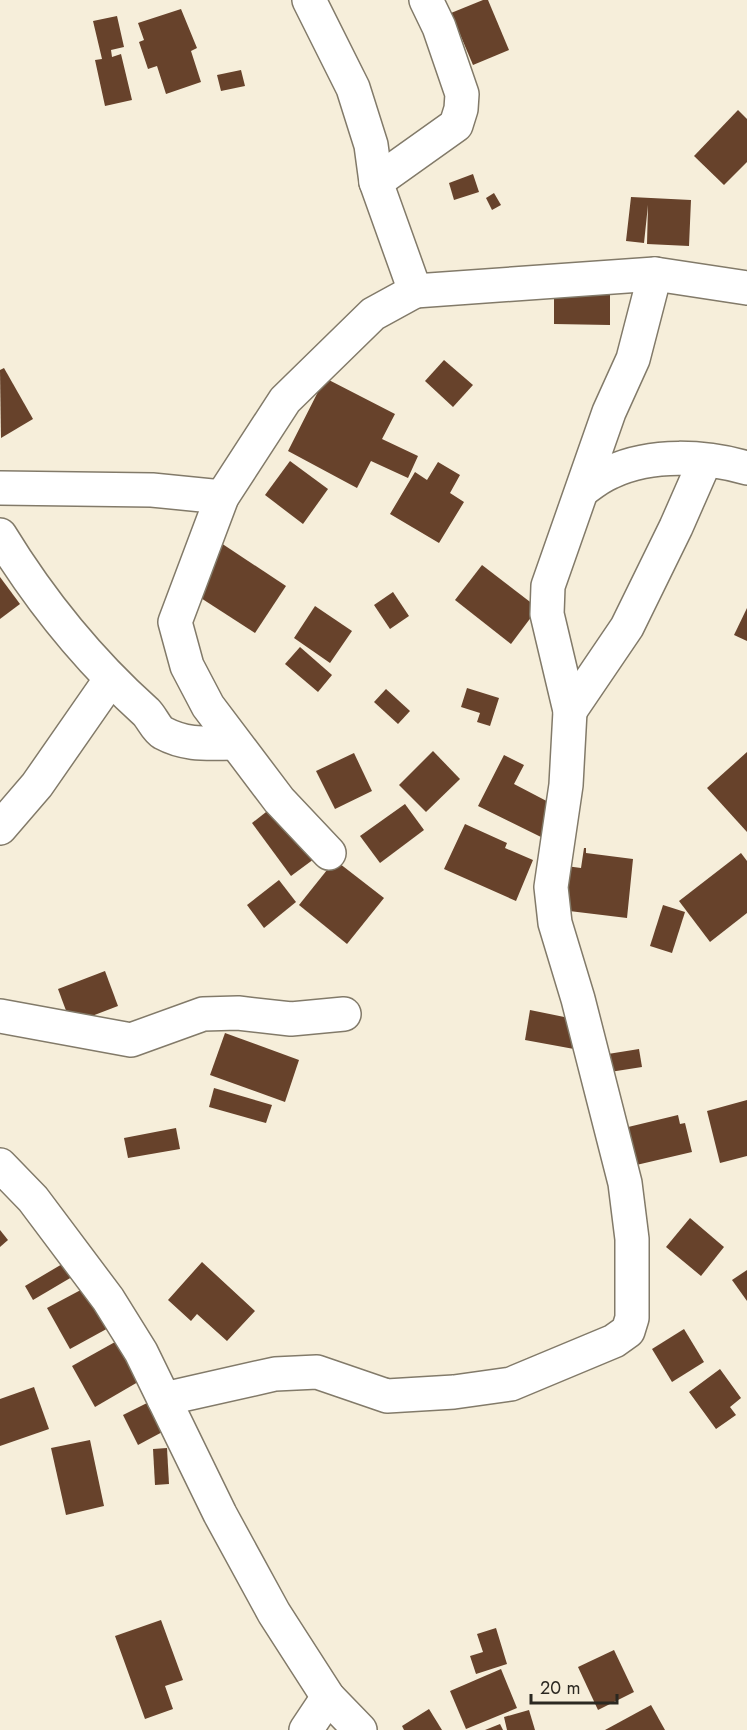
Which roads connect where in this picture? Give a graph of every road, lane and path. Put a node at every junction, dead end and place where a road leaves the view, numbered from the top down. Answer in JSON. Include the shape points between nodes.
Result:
{"nodes":[{"id":1,"x":309,"y":0,"type":"edge"},
{"id":2,"x":426,"y":0,"type":"edge"},
{"id":3,"x":376,"y":182,"type":"junction"},
{"id":4,"x":655,"y":274,"type":"junction"},
{"id":5,"x":747,"y":288,"type":"edge"},
{"id":6,"x":415,"y":291,"type":"junction"},
{"id":7,"x":705,"y":461,"type":"junction"},
{"id":8,"x":747,"y":468,"type":"edge"},
{"id":9,"x":0,"y":488,"type":"edge"},
{"id":10,"x":584,"y":489,"type":"junction"},
{"id":11,"x":222,"y":497,"type":"junction"},
{"id":12,"x":0,"y":535,"type":"edge"},
{"id":13,"x":110,"y":680,"type":"junction"},
{"id":14,"x":570,"y":711,"type":"junction"},
{"id":15,"x":235,"y":743,"type":"junction"},
{"id":16,"x":0,"y":828,"type":"edge"},
{"id":17,"x":329,"y":853,"type":"dead end"},
{"id":18,"x":344,"y":1014,"type":"dead end"},
{"id":19,"x":0,"y":1016,"type":"edge"},
{"id":20,"x":2,"y":1169,"type":"edge"},
{"id":21,"x":164,"y":1399,"type":"junction"},
{"id":22,"x":328,"y":1697,"type":"junction"},
{"id":23,"x":306,"y":1730,"type":"edge"},
{"id":24,"x":360,"y":1730,"type":"edge"}],
"edges":[{"from":1,"to":3,"type":"street","via":[[353,88],[371,145]]},
{"from":2,"to":3,"type":"street","via":[[462,94],[461,109],[456,125]]},
{"from":3,"to":6,"type":"street"},
{"from":4,"to":5,"type":"street"},
{"from":4,"to":6,"type":"street"},
{"from":4,"to":10,"type":"street","via":[[633,359],[609,412]]},
{"from":6,"to":11,"type":"street","via":[[373,314],[285,400]]},
{"from":7,"to":8,"type":"street"},
{"from":7,"to":10,"type":"street","via":[[681,457],[638,463],[611,472]]},
{"from":7,"to":14,"type":"street","via":[[627,627]]},
{"from":9,"to":11,"type":"street","via":[[152,490]]},
{"from":10,"to":14,"type":"street","via":[[548,586],[547,614]]},
{"from":11,"to":15,"type":"street","via":[[175,622],[187,666],[208,706]]},
{"from":12,"to":13,"type":"street","via":[[52,613]]},
{"from":13,"to":15,"type":"street","via":[[161,732],[189,744]]},
{"from":13,"to":16,"type":"street","via":[[37,785]]},
{"from":14,"to":21,"type":"street","via":[[566,785],[551,887],[555,923],[625,1183],[632,1239],[632,1318],[628,1331],[614,1341],[511,1384],[477,1389],[387,1396],[317,1372],[275,1374]]},
{"from":15,"to":17,"type":"street","via":[[279,800]]},
{"from":18,"to":19,"type":"street","via":[[291,1020],[238,1013],[203,1014],[131,1040]]},
{"from":20,"to":21,"type":"street","via":[[74,1250],[141,1352]]},
{"from":21,"to":22,"type":"street","via":[[244,1560]]},
{"from":22,"to":23,"type":"street"},
{"from":22,"to":24,"type":"street"}]}
